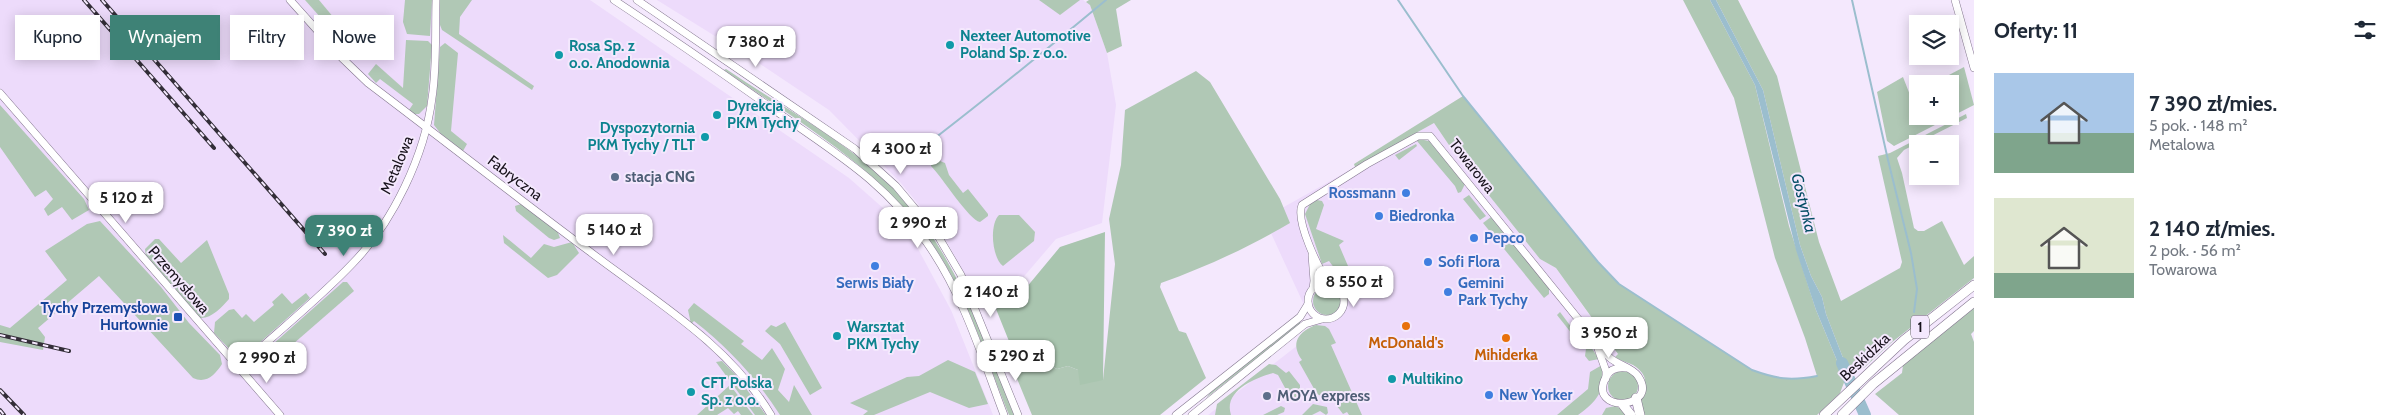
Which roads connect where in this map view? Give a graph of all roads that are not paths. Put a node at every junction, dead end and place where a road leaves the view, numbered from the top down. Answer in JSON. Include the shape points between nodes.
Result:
{"nodes":[{"id":1,"x":290,"y":0,"type":"edge"},
{"id":2,"x":436,"y":0,"type":"edge"},
{"id":3,"x":614,"y":0,"type":"edge"},
{"id":4,"x":637,"y":0,"type":"edge"},
{"id":5,"x":1955,"y":0,"type":"edge"},
{"id":6,"x":716,"y":55,"type":"junction"},
{"id":7,"x":710,"y":64,"type":"junction"},
{"id":8,"x":1974,"y":68,"type":"edge"},
{"id":9,"x":0,"y":94,"type":"edge"},
{"id":10,"x":427,"y":127,"type":"junction"},
{"id":11,"x":1310,"y":247,"type":"junction"},
{"id":12,"x":1329,"y":283,"type":"junction"},
{"id":13,"x":1974,"y":285,"type":"edge"},
{"id":14,"x":1313,"y":289,"type":"junction"},
{"id":15,"x":1974,"y":302,"type":"edge"},
{"id":16,"x":1308,"y":304,"type":"junction"},
{"id":17,"x":1322,"y":319,"type":"junction"},
{"id":18,"x":1594,"y":339,"type":"junction"},
{"id":19,"x":238,"y":368,"type":"junction"},
{"id":20,"x":1626,"y":368,"type":"junction"},
{"id":21,"x":1606,"y":378,"type":"junction"},
{"id":22,"x":1636,"y":398,"type":"junction"},
{"id":23,"x":1623,"y":405,"type":"junction"},
{"id":24,"x":1842,"y":414,"type":"edge"},
{"id":25,"x":280,"y":415,"type":"edge"},
{"id":26,"x":770,"y":415,"type":"edge"},
{"id":27,"x":1004,"y":415,"type":"edge"},
{"id":28,"x":1018,"y":415,"type":"edge"},
{"id":29,"x":1176,"y":415,"type":"edge"},
{"id":30,"x":1192,"y":415,"type":"edge"},
{"id":31,"x":1631,"y":415,"type":"edge"},
{"id":32,"x":1640,"y":415,"type":"edge"},
{"id":33,"x":1824,"y":415,"type":"edge"}],
"edges":[{"from":1,"to":10,"type":"street","name":"Fabryczna","via":[[356,72]]},
{"from":2,"to":10,"type":"street","name":"Metalowa","via":[[432,98]]},
{"from":3,"to":7,"type":"street"},
{"from":4,"to":6,"type":"street"},
{"from":5,"to":8,"type":"street"},
{"from":6,"to":7,"type":"street"},
{"from":6,"to":28,"type":"street","via":[[871,162],[927,221],[967,288]]},
{"from":7,"to":27,"type":"street","via":[[858,168],[912,223],[936,256],[957,297]]},
{"from":9,"to":19,"type":"street","name":"Przemysłowa"},
{"from":10,"to":19,"type":"street","name":"Metalowa","via":[[400,196],[374,238],[354,263]]},
{"from":10,"to":26,"type":"street","name":"Fabryczna","via":[[672,312],[729,361]]},
{"from":11,"to":12,"type":"street","name":"Towarowa"},
{"from":11,"to":14,"type":"street","name":"Towarowa"},
{"from":11,"to":18,"type":"street","name":"Towarowa","via":[[1300,216],[1305,202],[1418,136],[1430,136]]},
{"from":12,"to":14,"type":"street"},
{"from":12,"to":17,"type":"street","via":[[1340,290],[1344,304],[1338,316]]},
{"from":13,"to":33,"type":"main road","name":"Beskidzka","number":"1","via":[[1868,372]]},
{"from":14,"to":16,"type":"street"},
{"from":15,"to":24,"type":"main road","name":"Beskidzka","number":"1","via":[[1873,384]]},
{"from":16,"to":17,"type":"street","via":[[1311,312]]},
{"from":16,"to":29,"type":"street","via":[[1300,317]]},
{"from":17,"to":30,"type":"street","via":[[1305,324]]},
{"from":18,"to":20,"type":"street","name":"Towarowa","via":[[1611,359]]},
{"from":18,"to":21,"type":"street","name":"Towarowa"},
{"from":19,"to":25,"type":"street","name":"Przemysłowa"},
{"from":20,"to":21,"type":"street","via":[[1614,369]]},
{"from":20,"to":22,"type":"street","via":[[1640,379],[1641,390]]},
{"from":21,"to":23,"type":"street","via":[[1606,396]]},
{"from":22,"to":23,"type":"street"},
{"from":22,"to":32,"type":"main road"},
{"from":23,"to":31,"type":"main road"}]}
